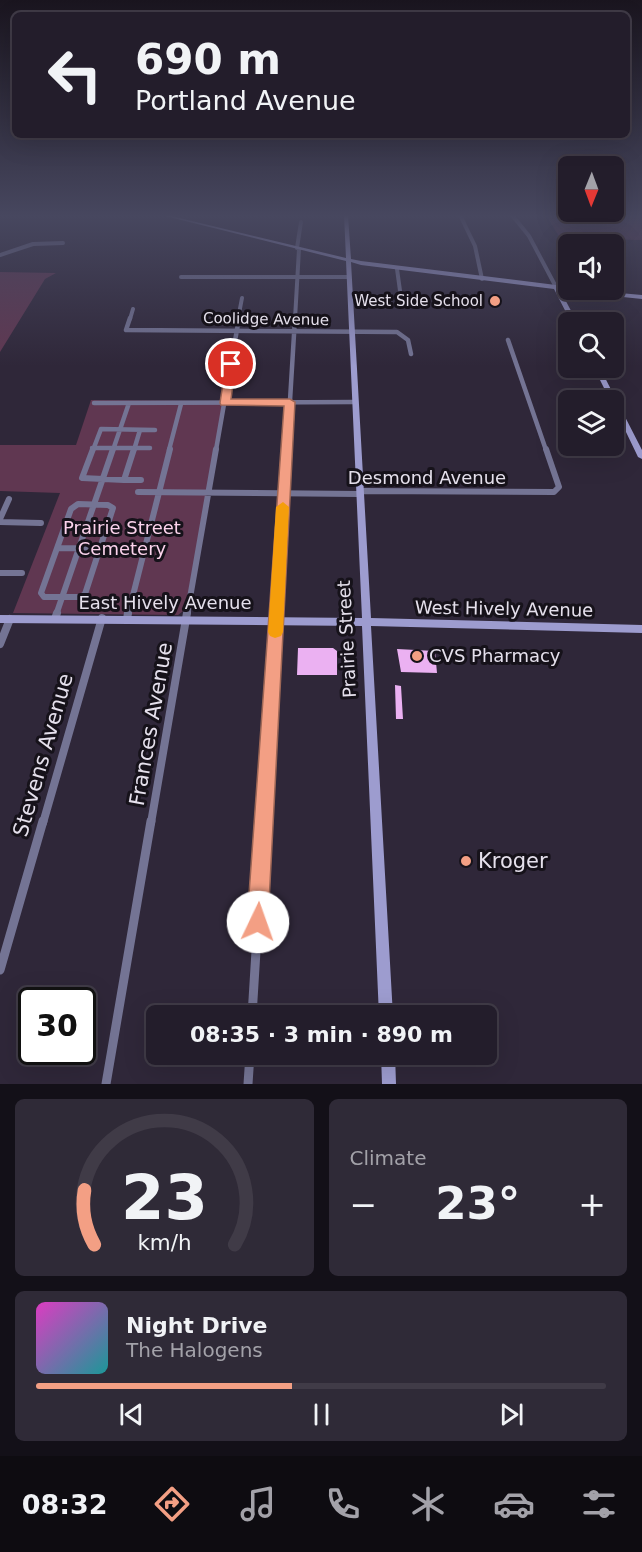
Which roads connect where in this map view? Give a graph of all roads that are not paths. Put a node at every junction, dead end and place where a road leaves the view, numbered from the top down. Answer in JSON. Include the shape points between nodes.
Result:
{"nodes":[{"id":1,"x":297,"y":266,"type":"edge"},
{"id":2,"x":348,"y":266,"type":"edge"},
{"id":3,"x":378,"y":266,"type":"edge"},
{"id":4,"x":482,"y":266,"type":"edge"},
{"id":5,"x":545,"y":266,"type":"edge"},
{"id":6,"x":397,"y":269,"type":"junction"},
{"id":7,"x":181,"y":277,"type":"dead end"},
{"id":8,"x":297,"y":277,"type":"junction"},
{"id":9,"x":348,"y":277,"type":"junction"},
{"id":10,"x":482,"y":279,"type":"junction"},
{"id":11,"x":556,"y":287,"type":"junction"},
{"id":12,"x":624,"y":295,"type":"edge"},
{"id":13,"x":642,"y":297,"type":"edge"},
{"id":14,"x":243,"y":298,"type":"dead end"},
{"id":15,"x":402,"y":305,"type":"dead end"},
{"id":16,"x":133,"y":309,"type":"dead end"},
{"id":17,"x":569,"y":312,"type":"edge"},
{"id":18,"x":236,"y":331,"type":"junction"},
{"id":19,"x":294,"y":331,"type":"junction"},
{"id":20,"x":351,"y":332,"type":"junction"},
{"id":21,"x":507,"y":340,"type":"dead end"},
{"id":22,"x":411,"y":354,"type":"dead end"},
{"id":23,"x":602,"y":378,"type":"edge"},
{"id":24,"x":290,"y":402,"type":"junction"},
{"id":25,"x":354,"y":402,"type":"junction"},
{"id":26,"x":94,"y":403,"type":"dead end"},
{"id":27,"x":129,"y":403,"type":"junction"},
{"id":28,"x":225,"y":403,"type":"junction"},
{"id":29,"x":181,"y":404,"type":"junction"},
{"id":30,"x":120,"y":429,"type":"junction"},
{"id":31,"x":140,"y":430,"type":"junction"},
{"id":32,"x":155,"y":430,"type":"dead end"},
{"id":33,"x":92,"y":447,"type":"junction"},
{"id":34,"x":114,"y":447,"type":"junction"},
{"id":35,"x":134,"y":448,"type":"junction"},
{"id":36,"x":150,"y":448,"type":"dead end"},
{"id":37,"x":642,"y":457,"type":"edge"},
{"id":38,"x":103,"y":479,"type":"junction"},
{"id":39,"x":124,"y":480,"type":"junction"},
{"id":40,"x":141,"y":480,"type":"dead end"},
{"id":41,"x":138,"y":492,"type":"dead end"},
{"id":42,"x":159,"y":493,"type":"junction"},
{"id":43,"x":209,"y":493,"type":"junction"},
{"id":44,"x":284,"y":494,"type":"junction"},
{"id":45,"x":359,"y":494,"type":"junction"},
{"id":46,"x":9,"y":499,"type":"dead end"},
{"id":47,"x":94,"y":504,"type":"junction"},
{"id":48,"x":0,"y":521,"type":"edge"},
{"id":49,"x":41,"y":522,"type":"dead end"},
{"id":50,"x":58,"y":548,"type":"junction"},
{"id":51,"x":79,"y":548,"type":"junction"},
{"id":52,"x":99,"y":548,"type":"junction"},
{"id":53,"x":121,"y":549,"type":"dead end"},
{"id":54,"x":0,"y":573,"type":"edge"},
{"id":55,"x":22,"y":573,"type":"dead end"},
{"id":56,"x":63,"y":596,"type":"junction"},
{"id":57,"x":102,"y":618,"type":"junction"},
{"id":58,"x":5,"y":619,"type":"edge"},
{"id":59,"x":55,"y":619,"type":"junction"},
{"id":60,"x":127,"y":619,"type":"junction"},
{"id":61,"x":188,"y":620,"type":"junction"},
{"id":62,"x":276,"y":620,"type":"junction"},
{"id":63,"x":366,"y":622,"type":"junction"},
{"id":64,"x":642,"y":629,"type":"edge"},
{"id":65,"x":0,"y":644,"type":"edge"},
{"id":66,"x":0,"y":970,"type":"edge"},
{"id":67,"x":253,"y":1005,"type":"edge"},
{"id":68,"x":385,"y":1005,"type":"edge"},
{"id":69,"x":249,"y":1065,"type":"edge"},
{"id":70,"x":388,"y":1065,"type":"edge"},
{"id":71,"x":106,"y":1084,"type":"edge"},
{"id":72,"x":248,"y":1084,"type":"edge"},
{"id":73,"x":389,"y":1084,"type":"edge"}],
"edges":[{"from":1,"to":8,"type":"street"},
{"from":2,"to":9,"type":"main road","name":"Prairie Street"},
{"from":3,"to":6,"type":"main road"},
{"from":4,"to":10,"type":"street"},
{"from":5,"to":11,"type":"street"},
{"from":6,"to":10,"type":"main road"},
{"from":6,"to":15,"type":"street"},
{"from":7,"to":8,"type":"street"},
{"from":8,"to":9,"type":"street"},
{"from":8,"to":19,"type":"street"},
{"from":9,"to":20,"type":"main road","name":"Prairie Street"},
{"from":10,"to":11,"type":"main road"},
{"from":11,"to":17,"type":"main road"},
{"from":12,"to":13,"type":"main road"},
{"from":14,"to":18,"type":"street","name":"Frances Avenue"},
{"from":16,"to":18,"type":"street","name":"Coolidge Avenue","via":[[126,330]]},
{"from":18,"to":19,"type":"street","name":"Coolidge Avenue"},
{"from":18,"to":28,"type":"street","name":"Frances Avenue"},
{"from":19,"to":20,"type":"street","name":"Coolidge Avenue"},
{"from":19,"to":24,"type":"street"},
{"from":20,"to":22,"type":"street","name":"Coolidge Avenue","via":[[406,335]]},
{"from":20,"to":25,"type":"main road","name":"Prairie Street"},
{"from":21,"to":45,"type":"street","name":"Desmond Avenue","via":[[558,490]]},
{"from":23,"to":37,"type":"main road"},
{"from":24,"to":25,"type":"street"},
{"from":24,"to":28,"type":"street"},
{"from":24,"to":44,"type":"street"},
{"from":25,"to":45,"type":"main road","name":"Prairie Street"},
{"from":26,"to":27,"type":"street"},
{"from":27,"to":29,"type":"street"},
{"from":27,"to":30,"type":"street"},
{"from":28,"to":29,"type":"street"},
{"from":28,"to":43,"type":"street","name":"Frances Avenue"},
{"from":29,"to":42,"type":"street"},
{"from":30,"to":31,"type":"street"},
{"from":30,"to":33,"type":"street","via":[[100,429]]},
{"from":30,"to":34,"type":"street"},
{"from":31,"to":32,"type":"street"},
{"from":31,"to":35,"type":"street"},
{"from":33,"to":34,"type":"street"},
{"from":33,"to":38,"type":"street","via":[[82,478]]},
{"from":34,"to":35,"type":"street"},
{"from":34,"to":38,"type":"street"},
{"from":35,"to":36,"type":"street"},
{"from":35,"to":39,"type":"street"},
{"from":38,"to":39,"type":"street"},
{"from":38,"to":47,"type":"street"},
{"from":39,"to":40,"type":"street"},
{"from":41,"to":42,"type":"street","name":"Desmond Avenue"},
{"from":42,"to":43,"type":"street","name":"Desmond Avenue"},
{"from":42,"to":60,"type":"street"},
{"from":43,"to":44,"type":"street","name":"Desmond Avenue"},
{"from":43,"to":61,"type":"street","name":"Frances Avenue"},
{"from":44,"to":45,"type":"street","name":"Desmond Avenue"},
{"from":44,"to":62,"type":"street"},
{"from":45,"to":63,"type":"main road","name":"Prairie Street"},
{"from":46,"to":48,"type":"street"},
{"from":47,"to":50,"type":"street","via":[[78,504],[71,509]]},
{"from":47,"to":51,"type":"street"},
{"from":47,"to":52,"type":"street","via":[[113,508]]},
{"from":48,"to":49,"type":"street"},
{"from":50,"to":51,"type":"street"},
{"from":50,"to":56,"type":"street","via":[[41,593],[44,597]]},
{"from":51,"to":52,"type":"street"},
{"from":51,"to":56,"type":"street"},
{"from":52,"to":53,"type":"street"},
{"from":52,"to":56,"type":"street","via":[[85,594]]},
{"from":54,"to":55,"type":"street"},
{"from":56,"to":59,"type":"street"},
{"from":57,"to":59,"type":"main road","name":"East Hively Avenue"},
{"from":57,"to":60,"type":"main road","name":"East Hively Avenue"},
{"from":57,"to":66,"type":"street","name":"Stevens Avenue"},
{"from":58,"to":59,"type":"main road","name":"East Hively Avenue"},
{"from":58,"to":65,"type":"street"},
{"from":60,"to":61,"type":"main road","name":"East Hively Avenue"},
{"from":61,"to":62,"type":"main road","name":"East Hively Avenue"},
{"from":61,"to":71,"type":"street","name":"Frances Avenue"},
{"from":62,"to":63,"type":"main road","name":"East Hively Avenue"},
{"from":62,"to":67,"type":"street"},
{"from":63,"to":64,"type":"main road","name":"West Hively Avenue"},
{"from":63,"to":68,"type":"main road","name":"Prairie Street"},
{"from":69,"to":72,"type":"street"},
{"from":70,"to":73,"type":"main road"}]}
